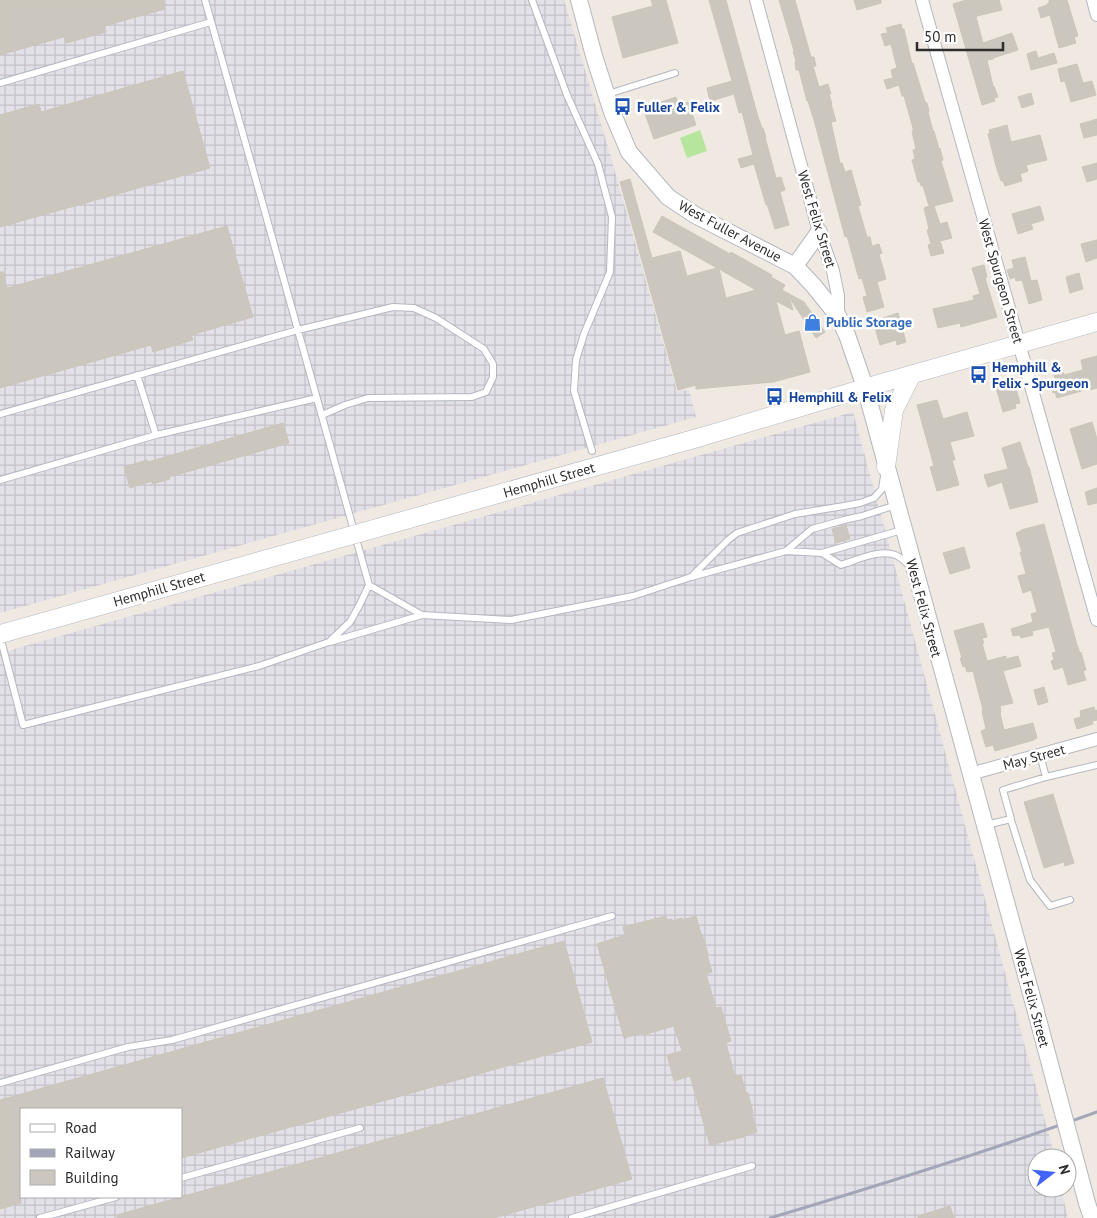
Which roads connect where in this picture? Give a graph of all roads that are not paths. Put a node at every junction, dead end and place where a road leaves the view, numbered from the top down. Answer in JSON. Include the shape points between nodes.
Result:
{"nodes":[{"id":1,"x":205,"y":0,"type":"edge"},
{"id":2,"x":532,"y":0,"type":"edge"},
{"id":3,"x":580,"y":0,"type":"edge"},
{"id":4,"x":756,"y":0,"type":"edge"},
{"id":5,"x":922,"y":0,"type":"edge"},
{"id":6,"x":1093,"y":0,"type":"edge"},
{"id":7,"x":1097,"y":15,"type":"edge"},
{"id":8,"x":211,"y":22,"type":"junction"},
{"id":9,"x":676,"y":73,"type":"dead end"},
{"id":10,"x":0,"y":83,"type":"edge"},
{"id":11,"x":606,"y":94,"type":"junction"},
{"id":12,"x":819,"y":232,"type":"junction"},
{"id":13,"x":795,"y":266,"type":"junction"},
{"id":14,"x":838,"y":316,"type":"junction"},
{"id":15,"x":1097,"y":322,"type":"edge"},
{"id":16,"x":298,"y":330,"type":"junction"},
{"id":17,"x":1018,"y":344,"type":"junction"},
{"id":18,"x":912,"y":374,"type":"junction"},
{"id":19,"x":137,"y":375,"type":"junction"},
{"id":20,"x":865,"y":387,"type":"junction"},
{"id":21,"x":317,"y":398,"type":"junction"},
{"id":22,"x":0,"y":414,"type":"edge"},
{"id":23,"x":322,"y":415,"type":"junction"},
{"id":24,"x":156,"y":435,"type":"junction"},
{"id":25,"x":592,"y":451,"type":"dead end"},
{"id":26,"x":886,"y":467,"type":"junction"},
{"id":27,"x":0,"y":480,"type":"edge"},
{"id":28,"x":896,"y":505,"type":"junction"},
{"id":29,"x":903,"y":530,"type":"junction"},
{"id":30,"x":786,"y":551,"type":"junction"},
{"id":31,"x":822,"y":554,"type":"junction"},
{"id":32,"x":914,"y":571,"type":"junction"},
{"id":33,"x":691,"y":577,"type":"junction"},
{"id":34,"x":369,"y":585,"type":"junction"},
{"id":35,"x":422,"y":615,"type":"junction"},
{"id":36,"x":1097,"y":620,"type":"edge"},
{"id":37,"x":0,"y":635,"type":"edge"},
{"id":38,"x":329,"y":642,"type":"junction"},
{"id":39,"x":1097,"y":739,"type":"edge"},
{"id":40,"x":1040,"y":755,"type":"junction"},
{"id":41,"x":1097,"y":765,"type":"edge"},
{"id":42,"x":970,"y":774,"type":"junction"},
{"id":43,"x":1046,"y":777,"type":"junction"},
{"id":44,"x":1010,"y":817,"type":"junction"},
{"id":45,"x":985,"y":826,"type":"junction"},
{"id":46,"x":1070,"y":900,"type":"dead end"},
{"id":47,"x":612,"y":916,"type":"dead end"},
{"id":48,"x":0,"y":1083,"type":"edge"},
{"id":49,"x":360,"y":1128,"type":"dead end"},
{"id":50,"x":752,"y":1166,"type":"dead end"},
{"id":51,"x":182,"y":1178,"type":"edge"},
{"id":52,"x":112,"y":1198,"type":"edge"},
{"id":53,"x":1089,"y":1211,"type":"edge"},
{"id":54,"x":40,"y":1218,"type":"edge"},
{"id":55,"x":572,"y":1218,"type":"edge"}],
"edges":[{"from":1,"to":8,"type":"lane"},
{"from":2,"to":25,"type":"lane","via":[[598,164],[612,217],[610,272],[576,360],[574,391]]},
{"from":3,"to":11,"type":"street","name":"West Fuller Avenue"},
{"from":4,"to":12,"type":"street","name":"West Felix Street"},
{"from":5,"to":17,"type":"street","name":"West Spurgeon Street"},
{"from":6,"to":7,"type":"street"},
{"from":8,"to":10,"type":"lane"},
{"from":8,"to":16,"type":"lane"},
{"from":9,"to":11,"type":"lane"},
{"from":11,"to":13,"type":"street","name":"West Fuller Avenue","via":[[629,152],[668,197],[695,215]]},
{"from":12,"to":13,"type":"street"},
{"from":12,"to":14,"type":"street","name":"West Felix Street","via":[[834,271]]},
{"from":13,"to":14,"type":"street","name":"West Fuller Avenue"},
{"from":14,"to":20,"type":"street","name":"West Felix Street"},
{"from":15,"to":17,"type":"main road","name":"Hemphill Street"},
{"from":16,"to":19,"type":"lane"},
{"from":16,"to":21,"type":"lane"},
{"from":16,"to":23,"type":"lane","via":[[394,307],[414,308],[484,349],[493,364],[494,377],[486,392],[472,397],[368,398]]},
{"from":17,"to":18,"type":"main road","name":"Hemphill Street"},
{"from":17,"to":36,"type":"street","name":"West Spurgeon Street"},
{"from":18,"to":20,"type":"main road","name":"Hemphill Street"},
{"from":18,"to":26,"type":"main road","via":[[894,410]]},
{"from":19,"to":22,"type":"lane"},
{"from":19,"to":24,"type":"lane"},
{"from":20,"to":26,"type":"street","name":"West Felix Street"},
{"from":20,"to":37,"type":"main road","name":"Hemphill Street","bridge":true,"via":[[701,438]]},
{"from":21,"to":23,"type":"lane"},
{"from":21,"to":24,"type":"lane"},
{"from":23,"to":34,"type":"lane"},
{"from":24,"to":27,"type":"lane"},
{"from":26,"to":28,"type":"street","name":"West Felix Street"},
{"from":26,"to":33,"type":"lane","via":[[882,489],[874,498],[795,514],[737,533]]},
{"from":28,"to":29,"type":"street","name":"West Felix Street"},
{"from":28,"to":30,"type":"lane","via":[[812,529]]},
{"from":29,"to":31,"type":"lane"},
{"from":29,"to":32,"type":"street","name":"West Felix Street"},
{"from":30,"to":31,"type":"lane"},
{"from":30,"to":33,"type":"lane"},
{"from":31,"to":32,"type":"lane","via":[[841,565],[889,553],[898,556]]},
{"from":32,"to":42,"type":"street","name":"West Felix Street"},
{"from":33,"to":35,"type":"lane","via":[[633,596],[511,620]]},
{"from":34,"to":35,"type":"lane"},
{"from":34,"to":38,"type":"lane","via":[[350,622]]},
{"from":35,"to":38,"type":"lane"},
{"from":37,"to":38,"type":"lane","via":[[23,725],[259,666]]},
{"from":39,"to":40,"type":"street","name":"May Street"},
{"from":40,"to":42,"type":"street","name":"May Street"},
{"from":40,"to":43,"type":"lane"},
{"from":41,"to":43,"type":"lane"},
{"from":42,"to":45,"type":"street","name":"West Felix Street"},
{"from":43,"to":44,"type":"lane","via":[[1003,790]]},
{"from":44,"to":45,"type":"lane"},
{"from":44,"to":46,"type":"lane","via":[[1030,880],[1050,906]]},
{"from":45,"to":53,"type":"street","name":"West Felix Street","bridge":true},
{"from":47,"to":48,"type":"lane","via":[[172,1040],[128,1047]]},
{"from":49,"to":51,"type":"lane"},
{"from":50,"to":55,"type":"lane"},
{"from":52,"to":54,"type":"lane"}]}
